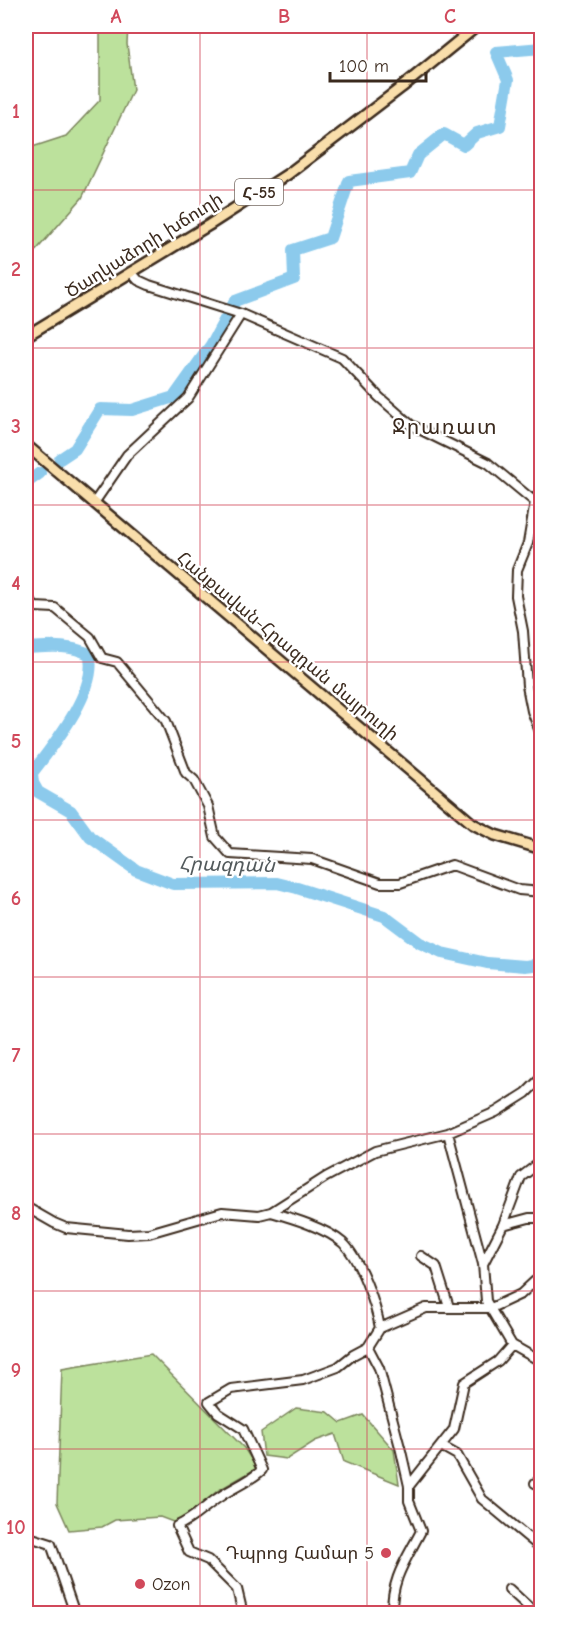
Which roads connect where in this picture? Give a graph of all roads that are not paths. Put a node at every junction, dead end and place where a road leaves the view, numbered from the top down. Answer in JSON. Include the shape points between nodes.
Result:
{"nodes":[{"id":1,"x":477,"y":26,"type":"edge"},
{"id":2,"x":131,"y":272,"type":"junction"},
{"id":3,"x":241,"y":314,"type":"junction"},
{"id":4,"x":26,"y":336,"type":"edge"},
{"id":5,"x":26,"y":445,"type":"edge"},
{"id":6,"x":542,"y":487,"type":"edge"},
{"id":7,"x":535,"y":502,"type":"junction"},
{"id":8,"x":94,"y":503,"type":"junction"},
{"id":9,"x":26,"y":596,"type":"edge"},
{"id":10,"x":542,"y":737,"type":"edge"},
{"id":11,"x":542,"y":849,"type":"edge"},
{"id":12,"x":542,"y":892,"type":"edge"},
{"id":13,"x":542,"y":1077,"type":"edge"},
{"id":14,"x":448,"y":1133,"type":"junction"},
{"id":15,"x":542,"y":1161,"type":"edge"},
{"id":16,"x":26,"y":1207,"type":"edge"},
{"id":17,"x":271,"y":1212,"type":"junction"},
{"id":18,"x":542,"y":1218,"type":"edge"},
{"id":19,"x":503,"y":1225,"type":"junction"},
{"id":20,"x":421,"y":1256,"type":"dead end"},
{"id":21,"x":483,"y":1264,"type":"junction"},
{"id":22,"x":542,"y":1278,"type":"edge"},
{"id":23,"x":449,"y":1307,"type":"junction"},
{"id":24,"x":490,"y":1308,"type":"junction"},
{"id":25,"x":380,"y":1328,"type":"junction"},
{"id":26,"x":512,"y":1345,"type":"junction"},
{"id":27,"x":368,"y":1347,"type":"junction"},
{"id":28,"x":542,"y":1362,"type":"edge"},
{"id":29,"x":441,"y":1446,"type":"junction"},
{"id":30,"x":409,"y":1486,"type":"junction"},
{"id":31,"x":26,"y":1536,"type":"edge"},
{"id":32,"x":542,"y":1549,"type":"edge"},
{"id":33,"x":509,"y":1589,"type":"dead end"},
{"id":34,"x":75,"y":1614,"type":"edge"},
{"id":35,"x":243,"y":1614,"type":"edge"},
{"id":36,"x":392,"y":1614,"type":"edge"},
{"id":37,"x":536,"y":1614,"type":"edge"}],
"edges":[{"from":1,"to":2,"type":"main road","name":"Ծաղկաձորի խճուղի","number":"Հ-55","via":[[288,174]]},
{"from":2,"to":3,"type":"street","via":[[149,285]]},
{"from":2,"to":4,"type":"main road","name":"Ծաղկաձորի խճուղի","number":"Հ-55"},
{"from":3,"to":7,"type":"street","via":[[342,358],[411,425],[488,464]]},
{"from":3,"to":8,"type":"street","via":[[188,398],[127,455]]},
{"from":5,"to":8,"type":"main road","name":"Հանքավան-Հրազդան մայրուղի"},
{"from":6,"to":7,"type":"street"},
{"from":7,"to":10,"type":"street","via":[[528,543],[517,570],[516,596],[527,686]]},
{"from":8,"to":11,"type":"main road","name":"Հանքավան-Հրազդան մայրուղի","via":[[473,824]]},
{"from":9,"to":12,"type":"street","via":[[35,607],[55,609],[90,637],[102,658],[117,662],[166,721],[186,773],[208,806],[215,837],[230,854],[312,859],[380,883],[400,884],[452,865],[519,891]]},
{"from":13,"to":14,"type":"street","via":[[526,1093],[496,1112]]},
{"from":14,"to":17,"type":"street","via":[[375,1151]]},
{"from":14,"to":21,"type":"street"},
{"from":15,"to":19,"type":"street","via":[[521,1177]]},
{"from":16,"to":17,"type":"street","via":[[66,1228],[128,1234],[149,1233],[222,1212]]},
{"from":17,"to":25,"type":"street","via":[[308,1223],[343,1243],[359,1266]]},
{"from":18,"to":19,"type":"street"},
{"from":19,"to":21,"type":"street"},
{"from":20,"to":23,"type":"street","via":[[436,1266]]},
{"from":21,"to":24,"type":"street"},
{"from":22,"to":24,"type":"street","via":[[521,1294]]},
{"from":23,"to":24,"type":"street"},
{"from":23,"to":25,"type":"street","via":[[426,1308]]},
{"from":24,"to":26,"type":"street"},
{"from":25,"to":27,"type":"street"},
{"from":26,"to":28,"type":"street"},
{"from":26,"to":29,"type":"street","via":[[498,1361],[464,1383],[454,1429]]},
{"from":27,"to":30,"type":"street","via":[[379,1368]]},
{"from":27,"to":35,"type":"street","via":[[338,1367],[303,1380],[231,1389],[209,1402],[218,1413],[243,1429],[262,1470],[177,1526],[189,1552],[208,1560],[237,1589]]},
{"from":29,"to":30,"type":"street"},
{"from":29,"to":32,"type":"street","via":[[457,1455],[482,1499]]},
{"from":30,"to":36,"type":"street","via":[[409,1501],[421,1531],[394,1583]]},
{"from":31,"to":34,"type":"street","via":[[51,1544]]},
{"from":33,"to":37,"type":"street"}]}
